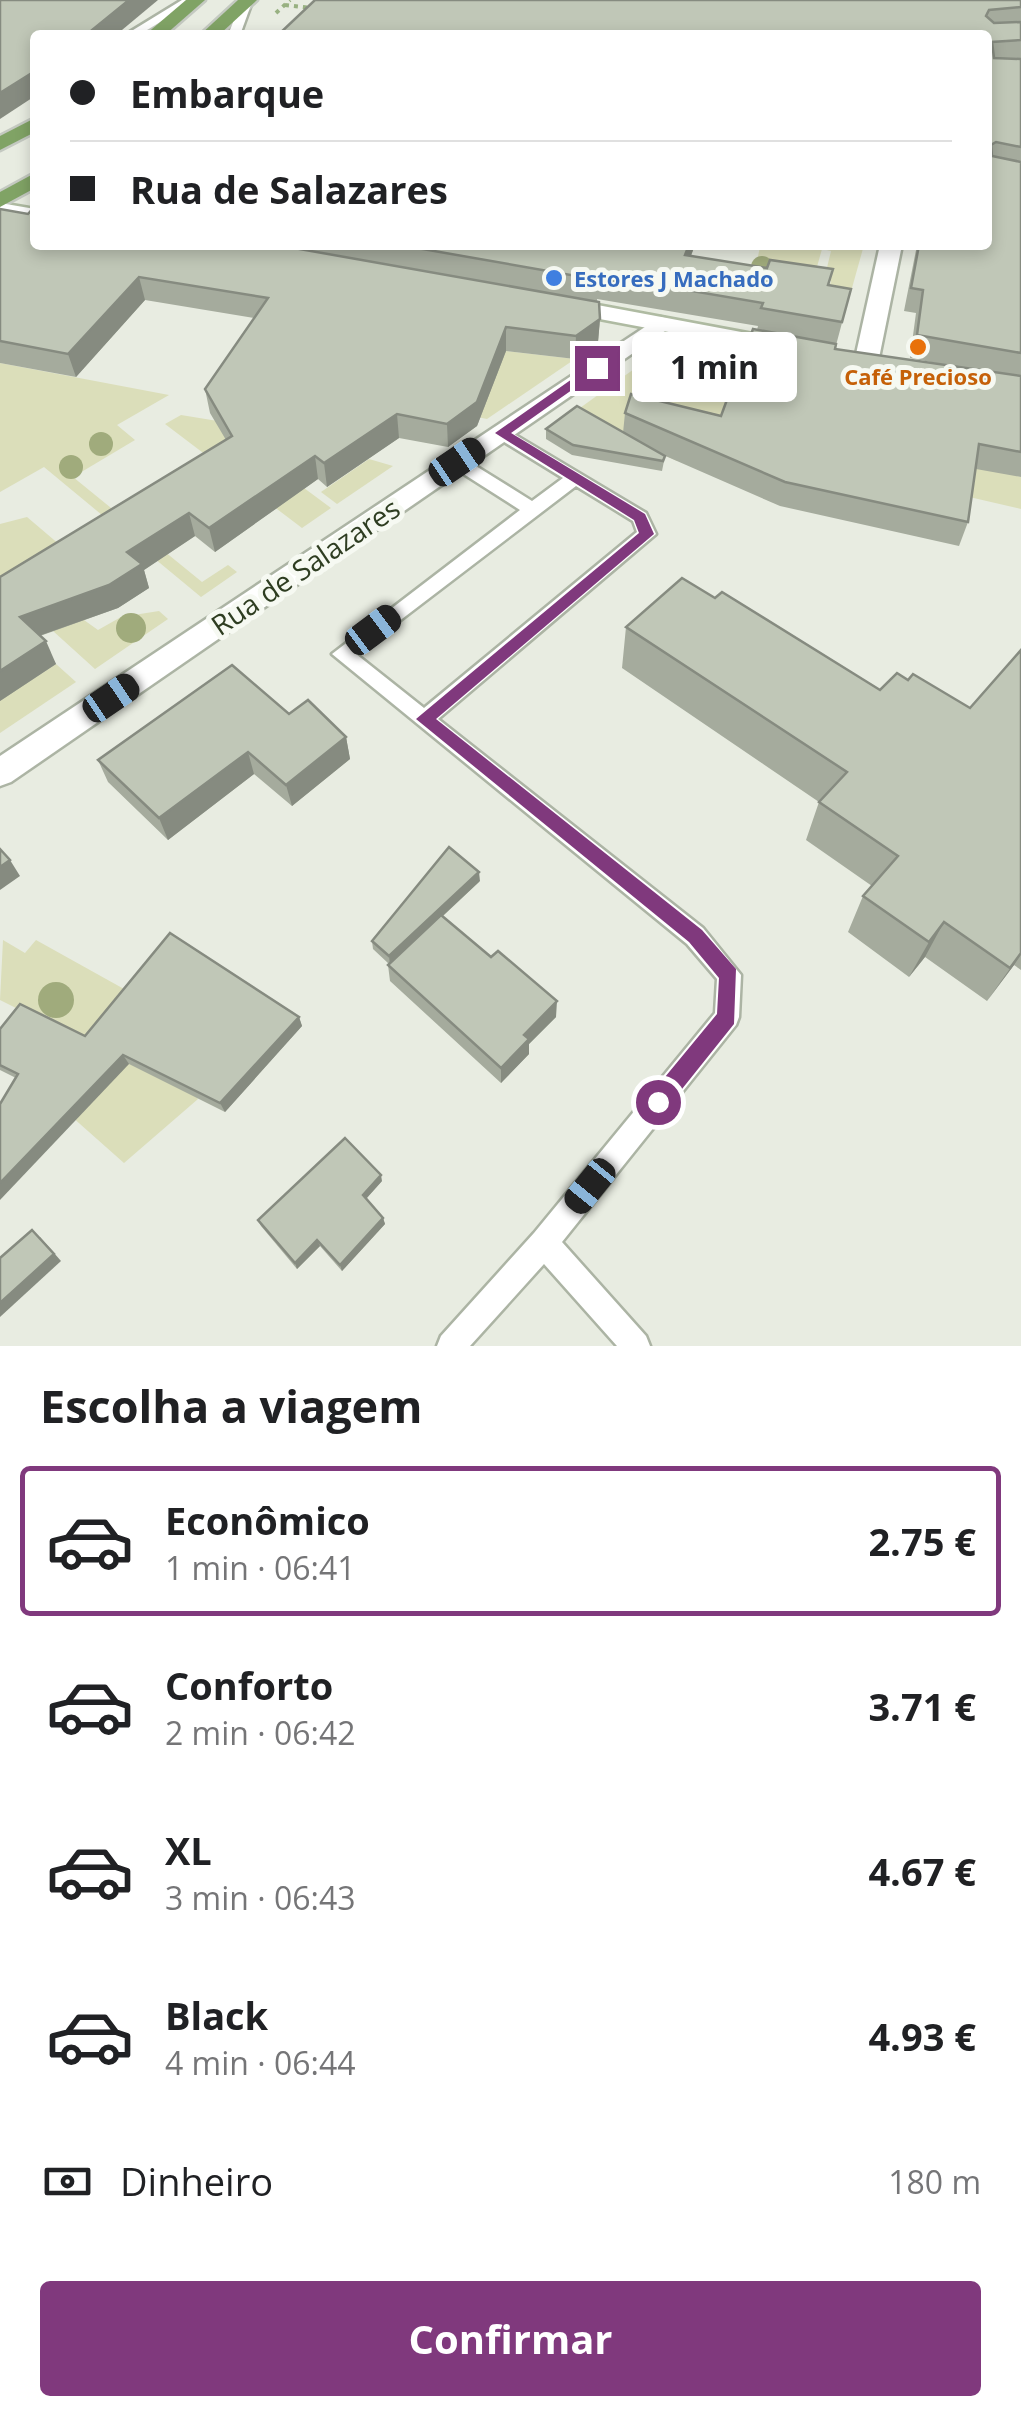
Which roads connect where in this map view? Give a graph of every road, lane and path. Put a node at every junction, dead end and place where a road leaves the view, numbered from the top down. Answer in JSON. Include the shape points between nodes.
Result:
{"nodes":[{"id":1,"x":193,"y":0,"type":"edge"},
{"id":2,"x":247,"y":1,"type":"edge"},
{"id":3,"x":284,"y":5,"type":"dead end"},
{"id":4,"x":314,"y":8,"type":"edge"},
{"id":5,"x":139,"y":30,"type":"edge"},
{"id":6,"x":160,"y":30,"type":"edge"},
{"id":7,"x":215,"y":30,"type":"edge"},
{"id":8,"x":236,"y":30,"type":"edge"},
{"id":9,"x":30,"y":126,"type":"edge"},
{"id":10,"x":0,"y":144,"type":"edge"},
{"id":11,"x":30,"y":183,"type":"edge"},
{"id":12,"x":0,"y":205,"type":"edge"},
{"id":13,"x":30,"y":213,"type":"edge"},
{"id":14,"x":890,"y":250,"type":"edge"},
{"id":15,"x":533,"y":300,"type":"edge"},
{"id":16,"x":660,"y":324,"type":"junction"},
{"id":17,"x":810,"y":352,"type":"edge"},
{"id":18,"x":896,"y":368,"type":"edge"},
{"id":19,"x":502,"y":433,"type":"junction"},
{"id":20,"x":457,"y":462,"type":"junction"},
{"id":21,"x":576,"y":477,"type":"junction"},
{"id":22,"x":532,"y":509,"type":"junction"},
{"id":23,"x":424,"y":719,"type":"junction"},
{"id":24,"x":0,"y":773,"type":"edge"},
{"id":25,"x":544,"y":1243,"type":"junction"},
{"id":26,"x":451,"y":1346,"type":"edge"},
{"id":27,"x":636,"y":1346,"type":"edge"}],
"edges":[{"from":1,"to":5,"type":"lane"},
{"from":1,"to":6,"type":"main road"},
{"from":2,"to":7,"type":"main road"},
{"from":2,"to":8,"type":"lane"},
{"from":3,"to":4,"type":"path"},
{"from":9,"to":10,"type":"main road"},
{"from":11,"to":12,"type":"main road"},
{"from":12,"to":13,"type":"street"},
{"from":14,"to":18,"type":"street","via":[[857,361]]},
{"from":15,"to":16,"type":"street"},
{"from":16,"to":17,"type":"street"},
{"from":16,"to":19,"type":"street","name":"Rua de Salazares"},
{"from":19,"to":20,"type":"street","name":"Rua de Salazares"},
{"from":19,"to":21,"type":"lane"},
{"from":20,"to":22,"type":"lane"},
{"from":20,"to":24,"type":"street","name":"Rua de Salazares"},
{"from":21,"to":22,"type":"lane"},
{"from":21,"to":23,"type":"lane","via":[[640,517],[647,534]]},
{"from":22,"to":23,"type":"lane","via":[[342,654]]},
{"from":23,"to":25,"type":"lane","via":[[695,936],[729,975],[727,1017]]},
{"from":25,"to":26,"type":"lane"},
{"from":25,"to":27,"type":"lane"}]}
